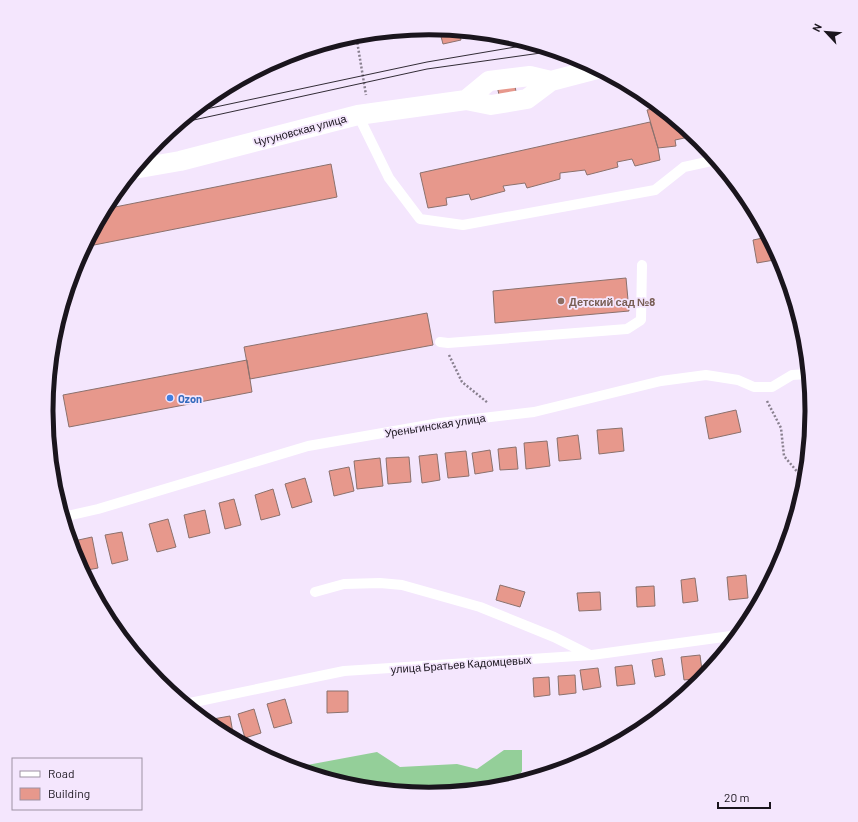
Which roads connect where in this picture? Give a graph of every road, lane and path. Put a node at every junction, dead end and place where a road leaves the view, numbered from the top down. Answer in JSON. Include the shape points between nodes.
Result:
{"nodes":[{"id":1,"x":357,"y":42,"type":"edge"},
{"id":2,"x":589,"y":71,"type":"edge"},
{"id":3,"x":364,"y":114,"type":"junction"},
{"id":4,"x":710,"y":161,"type":"edge"},
{"id":5,"x":142,"y":168,"type":"edge"},
{"id":6,"x":642,"y":265,"type":"dead end"},
{"id":7,"x":444,"y":343,"type":"joint"},
{"id":8,"x":803,"y":374,"type":"edge"},
{"id":9,"x":754,"y":387,"type":"junction"},
{"id":10,"x":493,"y":406,"type":"dead end"},
{"id":11,"x":799,"y":475,"type":"edge"},
{"id":12,"x":68,"y":516,"type":"edge"},
{"id":13,"x":315,"y":592,"type":"dead end"},
{"id":14,"x":730,"y":636,"type":"edge"},
{"id":15,"x":592,"y":655,"type":"junction"},
{"id":16,"x":192,"y":703,"type":"edge"}],
"edges":[{"from":1,"to":3,"type":"path"},
{"from":2,"to":3,"type":"street","name":"Чугуновская улица","via":[[552,81],[530,76],[489,81],[466,100]]},
{"from":3,"to":4,"type":"lane","via":[[389,178],[420,219],[463,225],[655,190],[684,166]]},
{"from":3,"to":5,"type":"street","name":"Чугуновская улица","via":[[180,161]]},
{"from":6,"to":7,"type":"lane","via":[[641,320],[627,329]]},
{"from":7,"to":10,"type":"path","via":[[462,382]]},
{"from":8,"to":9,"type":"lane","name":"Уреньгинская улица","via":[[792,374],[772,387]]},
{"from":9,"to":11,"type":"path","via":[[768,402],[781,428],[784,456]]},
{"from":9,"to":12,"type":"lane","name":"Уреньгинская улица","via":[[738,380],[706,376],[661,381],[534,412],[440,423],[308,446]]},
{"from":13,"to":15,"type":"lane","via":[[344,584],[402,585],[480,607]]},
{"from":14,"to":15,"type":"lane","name":"улица Братьев Кадомцевых"},
{"from":15,"to":16,"type":"lane","name":"улица Братьев Кадомцевых","via":[[344,671]]}]}
